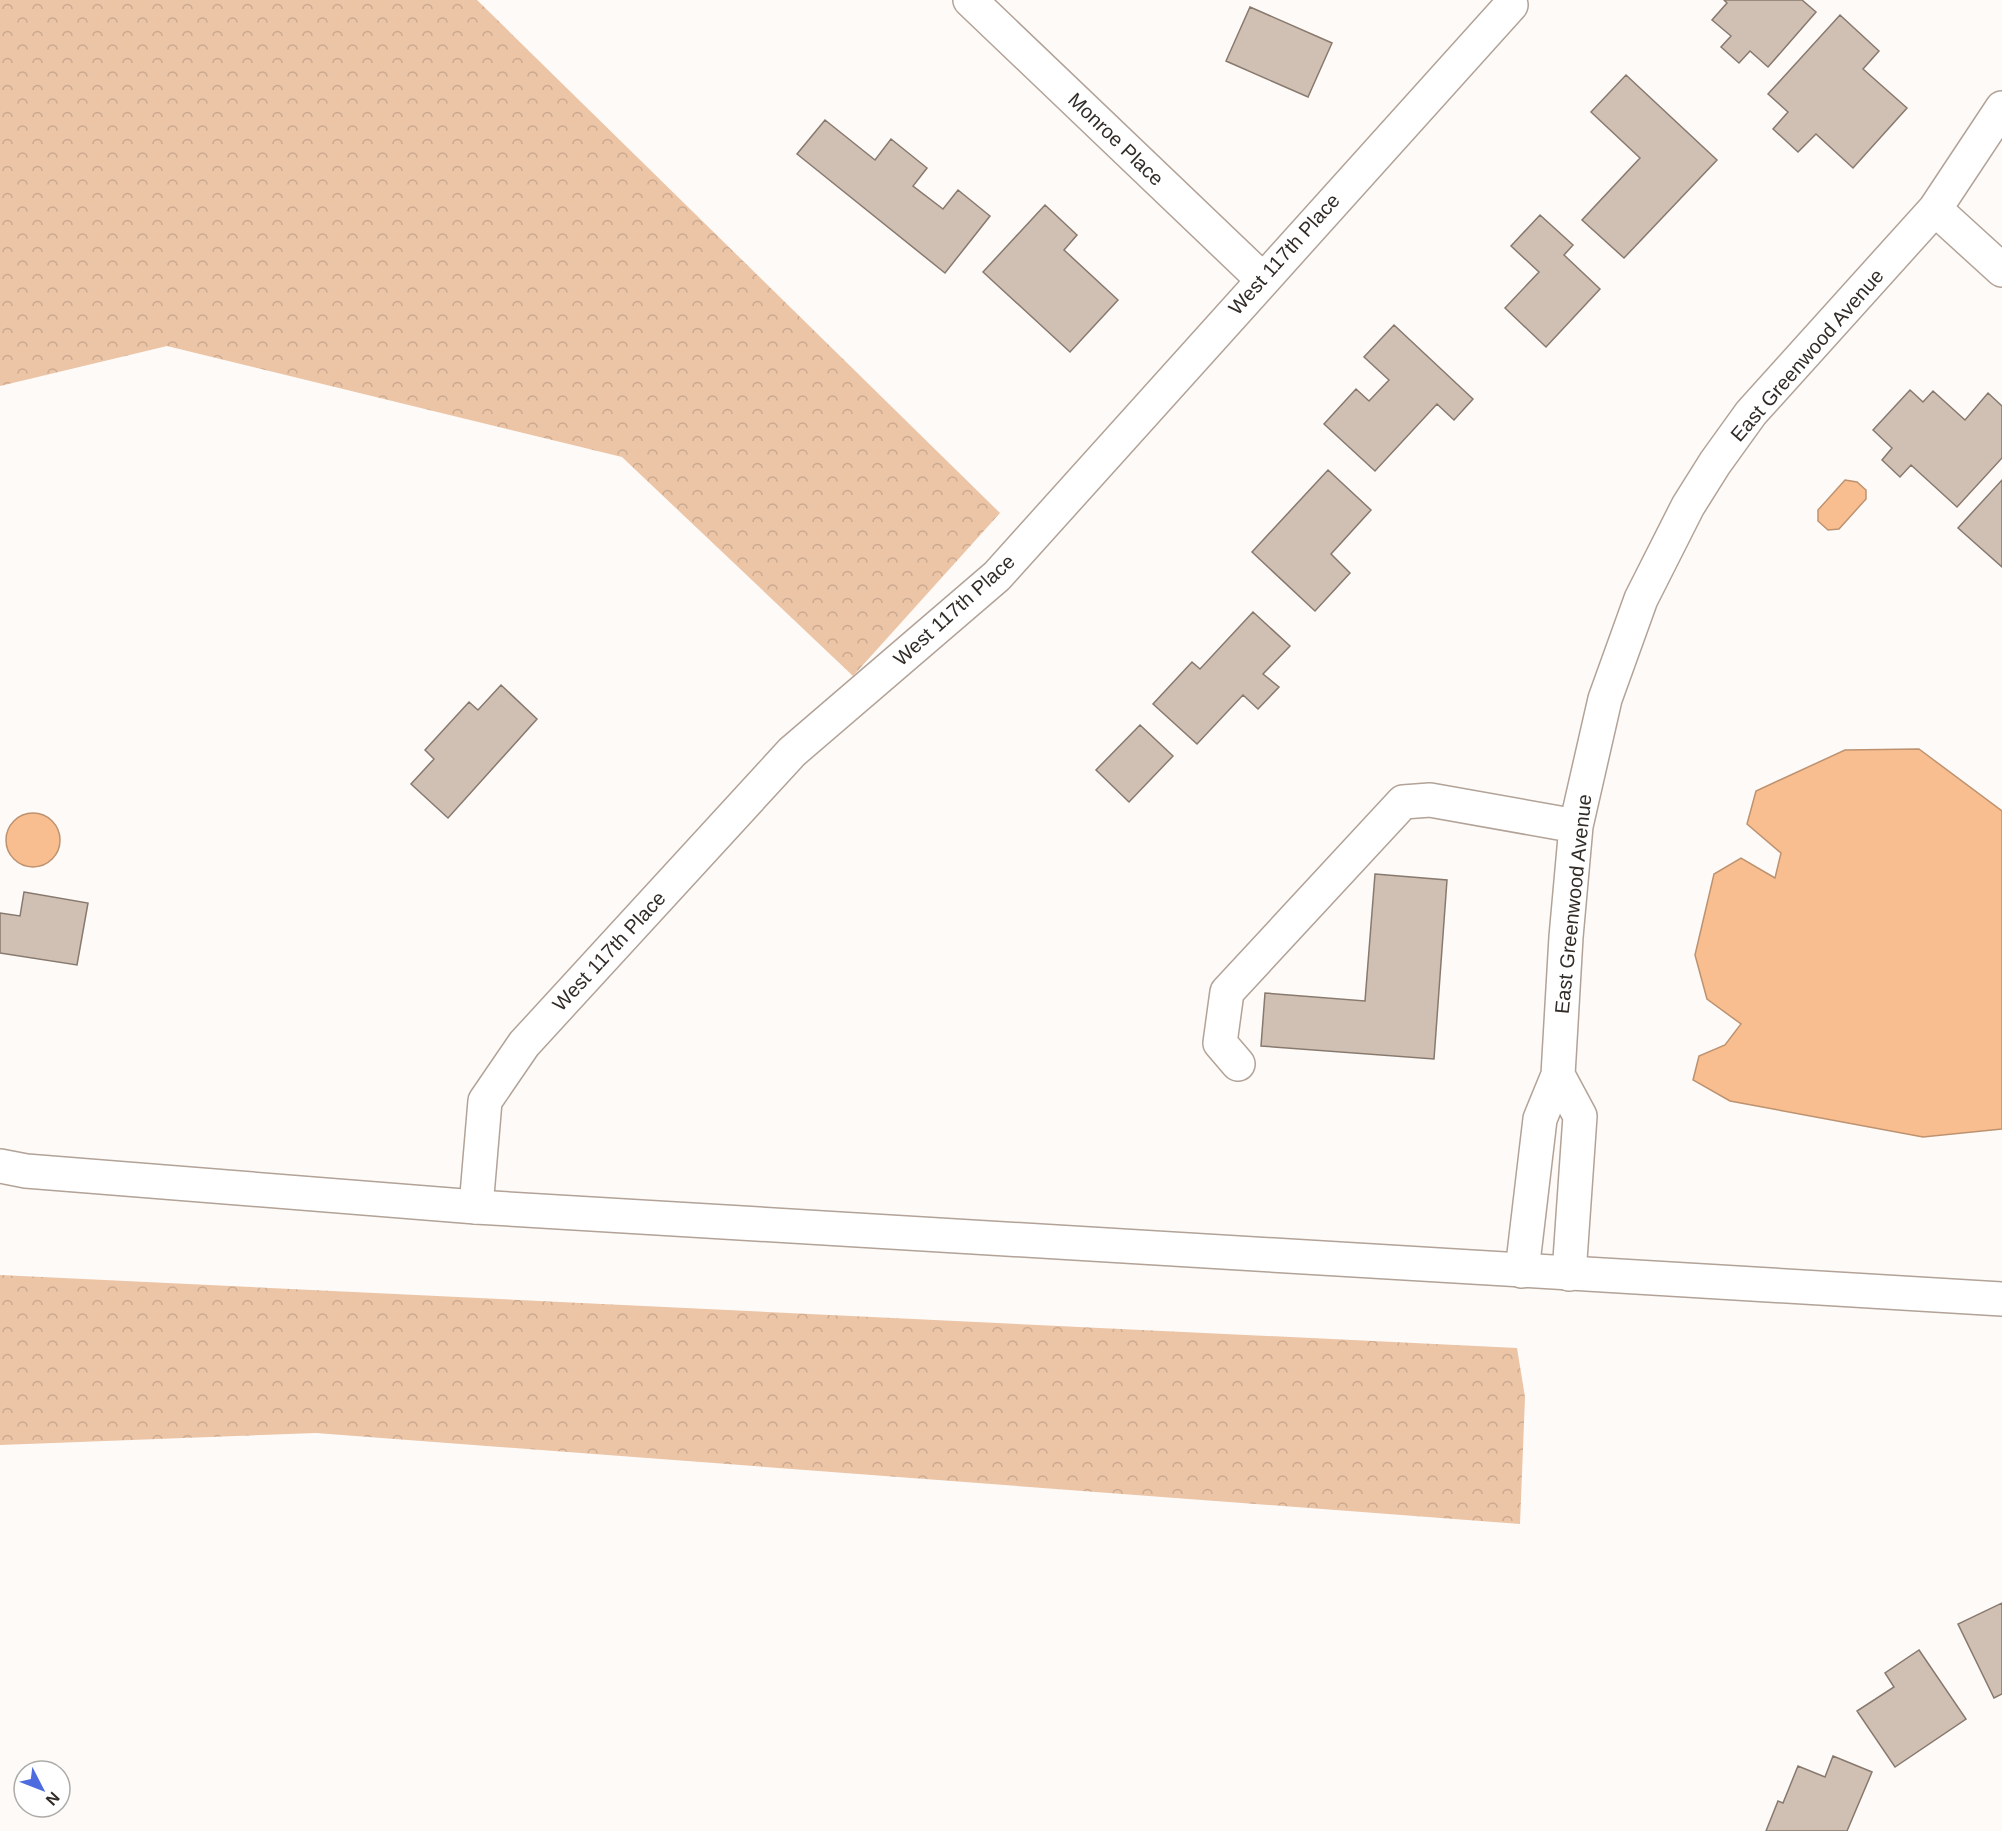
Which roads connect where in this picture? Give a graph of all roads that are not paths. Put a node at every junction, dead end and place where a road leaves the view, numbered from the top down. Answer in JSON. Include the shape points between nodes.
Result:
{"nodes":[{"id":1,"x":970,"y":0,"type":"edge"},
{"id":2,"x":1511,"y":5,"type":"dead end"},
{"id":3,"x":2002,"y":108,"type":"edge"},
{"id":4,"x":1935,"y":209,"type":"junction"},
{"id":5,"x":2002,"y":270,"type":"edge"},
{"id":6,"x":1262,"y":279,"type":"junction"},
{"id":7,"x":1576,"y":826,"type":"junction"},
{"id":8,"x":1238,"y":1064,"type":"dead end"},
{"id":9,"x":1558,"y":1076,"type":"junction"},
{"id":10,"x":0,"y":1166,"type":"edge"},
{"id":11,"x":476,"y":1207,"type":"junction"},
{"id":12,"x":1522,"y":1270,"type":"junction"},
{"id":13,"x":1569,"y":1274,"type":"junction"},
{"id":14,"x":2002,"y":1299,"type":"edge"}],
"edges":[{"from":1,"to":6,"type":"street","name":"Monroe Place"},
{"from":2,"to":6,"type":"street","name":"West 117th Place"},
{"from":3,"to":4,"type":"street","name":"East Greenwood Avenue"},
{"from":4,"to":5,"type":"street"},
{"from":4,"to":7,"type":"street","name":"East Greenwood Avenue","via":[[1752,413],[1688,506],[1641,599],[1621,650],[1605,699]]},
{"from":6,"to":11,"type":"street","name":"West 117th Place","via":[[997,576],[792,752],[524,1044],[485,1101]]},
{"from":7,"to":8,"type":"street","via":[[1430,800],[1403,802],[1227,992],[1221,1043]]},
{"from":7,"to":9,"type":"street","name":"East Greenwood Avenue"},
{"from":9,"to":12,"type":"street","name":"East Greenwood Avenue","via":[[1540,1119]]},
{"from":9,"to":13,"type":"street","via":[[1580,1116]]},
{"from":10,"to":11,"type":"street"},
{"from":11,"to":12,"type":"street"},
{"from":12,"to":13,"type":"street"},
{"from":13,"to":14,"type":"street"}]}
